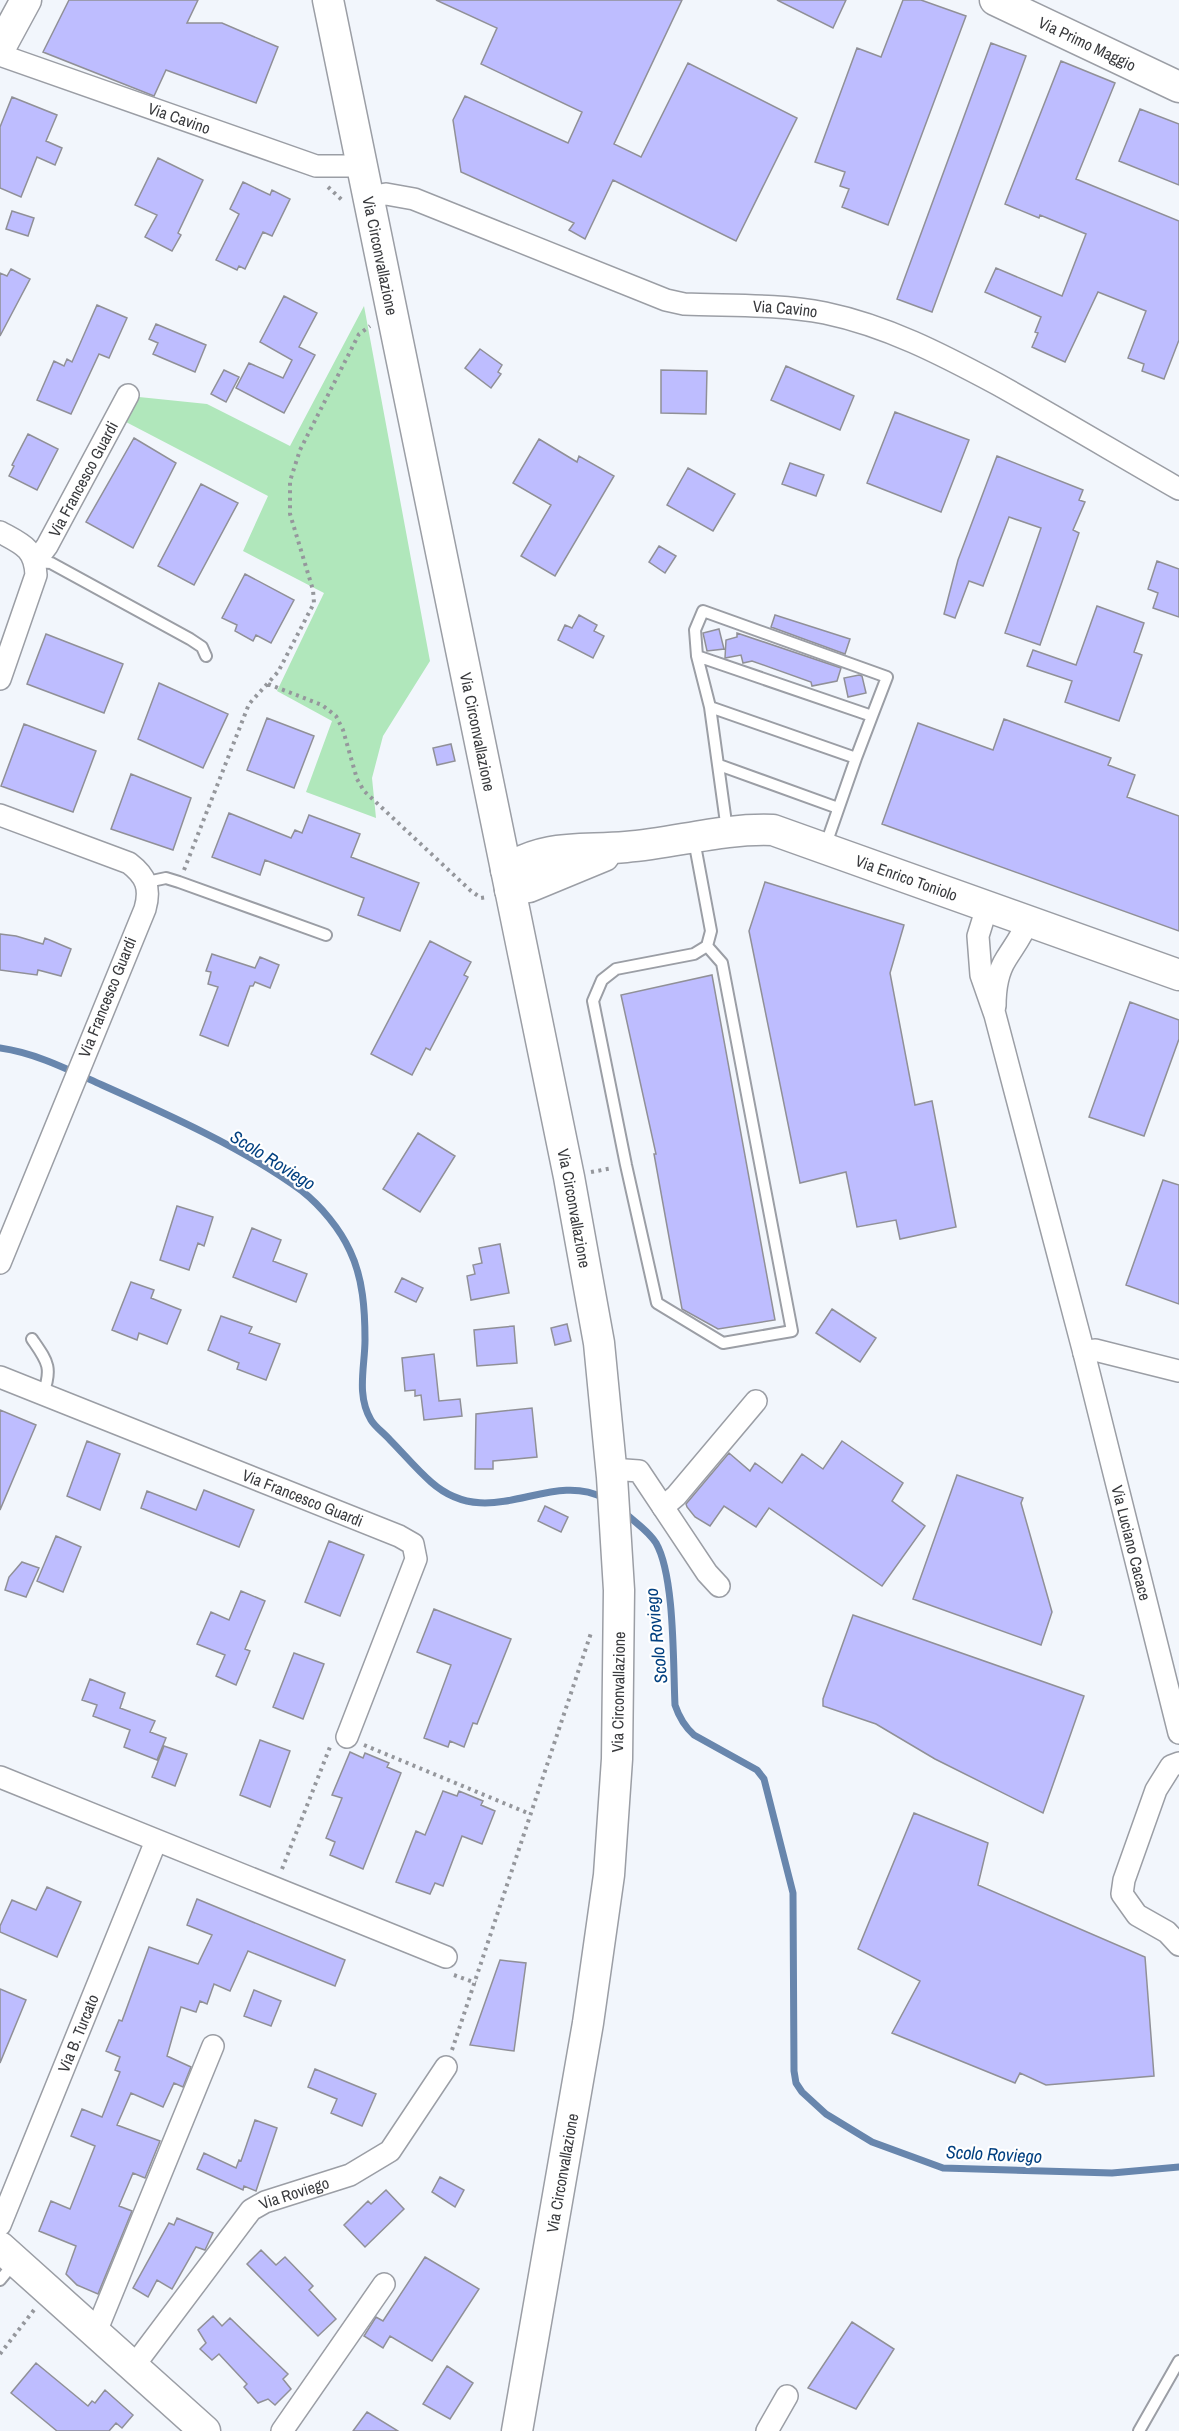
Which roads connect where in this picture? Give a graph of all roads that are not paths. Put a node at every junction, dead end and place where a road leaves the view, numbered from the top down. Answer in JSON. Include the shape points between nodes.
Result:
{"nodes":[{"id":1,"x":26,"y":0,"type":"edge"},
{"id":2,"x":328,"y":0,"type":"edge"},
{"id":3,"x":996,"y":0,"type":"edge"},
{"id":4,"x":0,"y":48,"type":"edge"},
{"id":5,"x":0,"y":55,"type":"edge"},
{"id":6,"x":1179,"y":87,"type":"edge"},
{"id":7,"x":362,"y":164,"type":"junction"},
{"id":8,"x":356,"y":200,"type":"junction"},
{"id":9,"x":128,"y":395,"type":"dead end"},
{"id":10,"x":1179,"y":489,"type":"edge"},
{"id":11,"x":0,"y":532,"type":"edge"},
{"id":12,"x":36,"y":561,"type":"junction"},
{"id":13,"x":206,"y":656,"type":"dead end"},
{"id":14,"x":698,"y":656,"type":"junction"},
{"id":15,"x":0,"y":679,"type":"edge"},
{"id":16,"x":710,"y":706,"type":"junction"},
{"id":17,"x":872,"y":716,"type":"junction"},
{"id":18,"x":856,"y":758,"type":"junction"},
{"id":19,"x":719,"y":765,"type":"junction"},
{"id":20,"x":838,"y":808,"type":"junction"},
{"id":21,"x":0,"y":815,"type":"edge"},
{"id":22,"x":496,"y":823,"type":"junction"},
{"id":23,"x":727,"y":831,"type":"junction"},
{"id":24,"x":693,"y":837,"type":"junction"},
{"id":25,"x":626,"y":847,"type":"junction"},
{"id":26,"x":825,"y":847,"type":"junction"},
{"id":27,"x":558,"y":850,"type":"junction"},
{"id":28,"x":147,"y":882,"type":"junction"},
{"id":29,"x":497,"y":890,"type":"junction"},
{"id":30,"x":987,"y":907,"type":"junction"},
{"id":31,"x":1028,"y":921,"type":"junction"},
{"id":32,"x":326,"y":935,"type":"dead end"},
{"id":33,"x":707,"y":946,"type":"junction"},
{"id":34,"x":1179,"y":975,"type":"edge"},
{"id":35,"x":995,"y":1015,"type":"junction"},
{"id":36,"x":0,"y":1263,"type":"edge"},
{"id":37,"x":32,"y":1338,"type":"dead end"},
{"id":38,"x":1084,"y":1353,"type":"junction"},
{"id":39,"x":1179,"y":1371,"type":"edge"},
{"id":40,"x":0,"y":1377,"type":"edge"},
{"id":41,"x":43,"y":1394,"type":"junction"},
{"id":42,"x":756,"y":1401,"type":"dead end"},
{"id":43,"x":611,"y":1473,"type":"junction"},
{"id":44,"x":663,"y":1507,"type":"junction"},
{"id":45,"x":719,"y":1586,"type":"dead end"},
{"id":46,"x":1179,"y":1733,"type":"edge"},
{"id":47,"x":347,"y":1737,"type":"road end"},
{"id":48,"x":1179,"y":1763,"type":"edge"},
{"id":49,"x":0,"y":1777,"type":"edge"},
{"id":50,"x":156,"y":1841,"type":"junction"},
{"id":51,"x":1179,"y":1945,"type":"edge"},
{"id":52,"x":446,"y":1957,"type":"dead end"},
{"id":53,"x":213,"y":2046,"type":"dead end"},
{"id":54,"x":446,"y":2067,"type":"road end"},
{"id":55,"x":0,"y":2224,"type":"edge"},
{"id":56,"x":5,"y":2262,"type":"edge"},
{"id":57,"x":384,"y":2284,"type":"dead end"},
{"id":58,"x":93,"y":2331,"type":"junction"},
{"id":59,"x":1179,"y":2361,"type":"edge"},
{"id":60,"x":133,"y":2367,"type":"junction"},
{"id":61,"x":787,"y":2396,"type":"dead end"},
{"id":62,"x":205,"y":2431,"type":"edge"},
{"id":63,"x":282,"y":2431,"type":"edge"},
{"id":64,"x":517,"y":2431,"type":"edge"},
{"id":65,"x":766,"y":2431,"type":"edge"},
{"id":66,"x":1139,"y":2431,"type":"edge"}],
"edges":[{"from":1,"to":4,"type":"main road"},
{"from":2,"to":7,"type":"main road","name":"Via Circonvallazione"},
{"from":3,"to":6,"type":"main road","name":"Via Primo Maggio"},
{"from":5,"to":7,"type":"street","name":"Via Cavino","via":[[316,166]]},
{"from":7,"to":8,"type":"main road","name":"Via Circonvallazione"},
{"from":8,"to":10,"type":"street","name":"Via Cavino","via":[[386,195],[414,199],[666,300],[793,308],[894,333],[931,348],[1023,398]]},
{"from":8,"to":22,"type":"main road","name":"Via Circonvallazione"},
{"from":9,"to":12,"type":"street","name":"Via Francesco Guardi"},
{"from":11,"to":12,"type":"street","name":"Via Francesco Guardi","via":[[24,546]]},
{"from":12,"to":13,"type":"lane","via":[[51,563],[190,639],[202,647]]},
{"from":12,"to":15,"type":"street","name":"Via Francesco Guardi","via":[[32,592]]},
{"from":14,"to":16,"type":"lane"},
{"from":14,"to":17,"type":"lane"},
{"from":14,"to":17,"type":"lane","via":[[695,630],[703,611],[887,677]]},
{"from":16,"to":18,"type":"lane"},
{"from":16,"to":19,"type":"lane"},
{"from":17,"to":18,"type":"lane"},
{"from":18,"to":20,"type":"lane"},
{"from":19,"to":20,"type":"lane"},
{"from":19,"to":23,"type":"lane"},
{"from":20,"to":26,"type":"lane"},
{"from":21,"to":28,"type":"street","via":[[129,863]]},
{"from":22,"to":27,"type":"main road","name":"Via Enrico Toniolo"},
{"from":22,"to":29,"type":"main road","name":"Via Circonvallazione"},
{"from":23,"to":24,"type":"main road","name":"Via Enrico Toniolo"},
{"from":23,"to":26,"type":"main road","name":"Via Enrico Toniolo","via":[[772,830]]},
{"from":24,"to":25,"type":"main road","name":"Via Enrico Toniolo"},
{"from":24,"to":33,"type":"lane","via":[[711,931]]},
{"from":25,"to":27,"type":"main road","name":"Via Enrico Toniolo"},
{"from":25,"to":29,"type":"main road","name":"Via Enrico Toniolo","via":[[529,887]]},
{"from":26,"to":30,"type":"main road","name":"Via Enrico Toniolo"},
{"from":27,"to":29,"type":"main road","name":"Via Enrico Toniolo","via":[[524,858]]},
{"from":28,"to":32,"type":"lane","via":[[166,878]]},
{"from":28,"to":36,"type":"street","name":"Via Francesco Guardi","via":[[145,909]]},
{"from":29,"to":43,"type":"main road","name":"Via Circonvallazione","via":[[569,1177],[599,1343]]},
{"from":30,"to":31,"type":"main road","name":"Via Enrico Toniolo"},
{"from":30,"to":35,"type":"street","name":"Via Luciano Cacace","via":[[978,936],[981,975]]},
{"from":31,"to":34,"type":"main road","name":"Via Enrico Toniolo"},
{"from":31,"to":35,"type":"street","name":"Via Luciano Cacace","via":[[999,977]]},
{"from":33,"to":33,"type":"lane","via":[[694,954],[616,969],[602,980],[592,1000],[657,1303],[723,1343],[792,1331],[722,963]]},
{"from":35,"to":38,"type":"street","name":"Via Luciano Cacace"},
{"from":37,"to":41,"type":"lane","via":[[46,1360],[49,1376]]},
{"from":38,"to":39,"type":"street","via":[[1095,1350]]},
{"from":38,"to":46,"type":"street","name":"Via Luciano Cacace"},
{"from":40,"to":41,"type":"street","name":"Via Francesco Guardi"},
{"from":41,"to":47,"type":"street","name":"Via Francesco Guardi","via":[[413,1544],[416,1559]]},
{"from":42,"to":44,"type":"street"},
{"from":43,"to":44,"type":"street","via":[[639,1471]]},
{"from":43,"to":64,"type":"main road","name":"Via Circonvallazione","via":[[619,1590],[617,1759],[609,1875],[588,2024]]},
{"from":44,"to":45,"type":"street"},
{"from":48,"to":51,"type":"street","via":[[1171,1766],[1156,1790],[1122,1894],[1137,1915],[1167,1932]]},
{"from":49,"to":50,"type":"street"},
{"from":50,"to":52,"type":"street"},
{"from":50,"to":55,"type":"street","name":"Via B. Turcato"},
{"from":53,"to":58,"type":"street"},
{"from":54,"to":60,"type":"street","name":"Via Roviego","via":[[390,2151],[350,2175],[251,2210]]},
{"from":56,"to":58,"type":"main road"},
{"from":57,"to":63,"type":"street"},
{"from":58,"to":60,"type":"main road"},
{"from":59,"to":66,"type":"lane"},
{"from":60,"to":62,"type":"main road"},
{"from":61,"to":65,"type":"street"}]}
